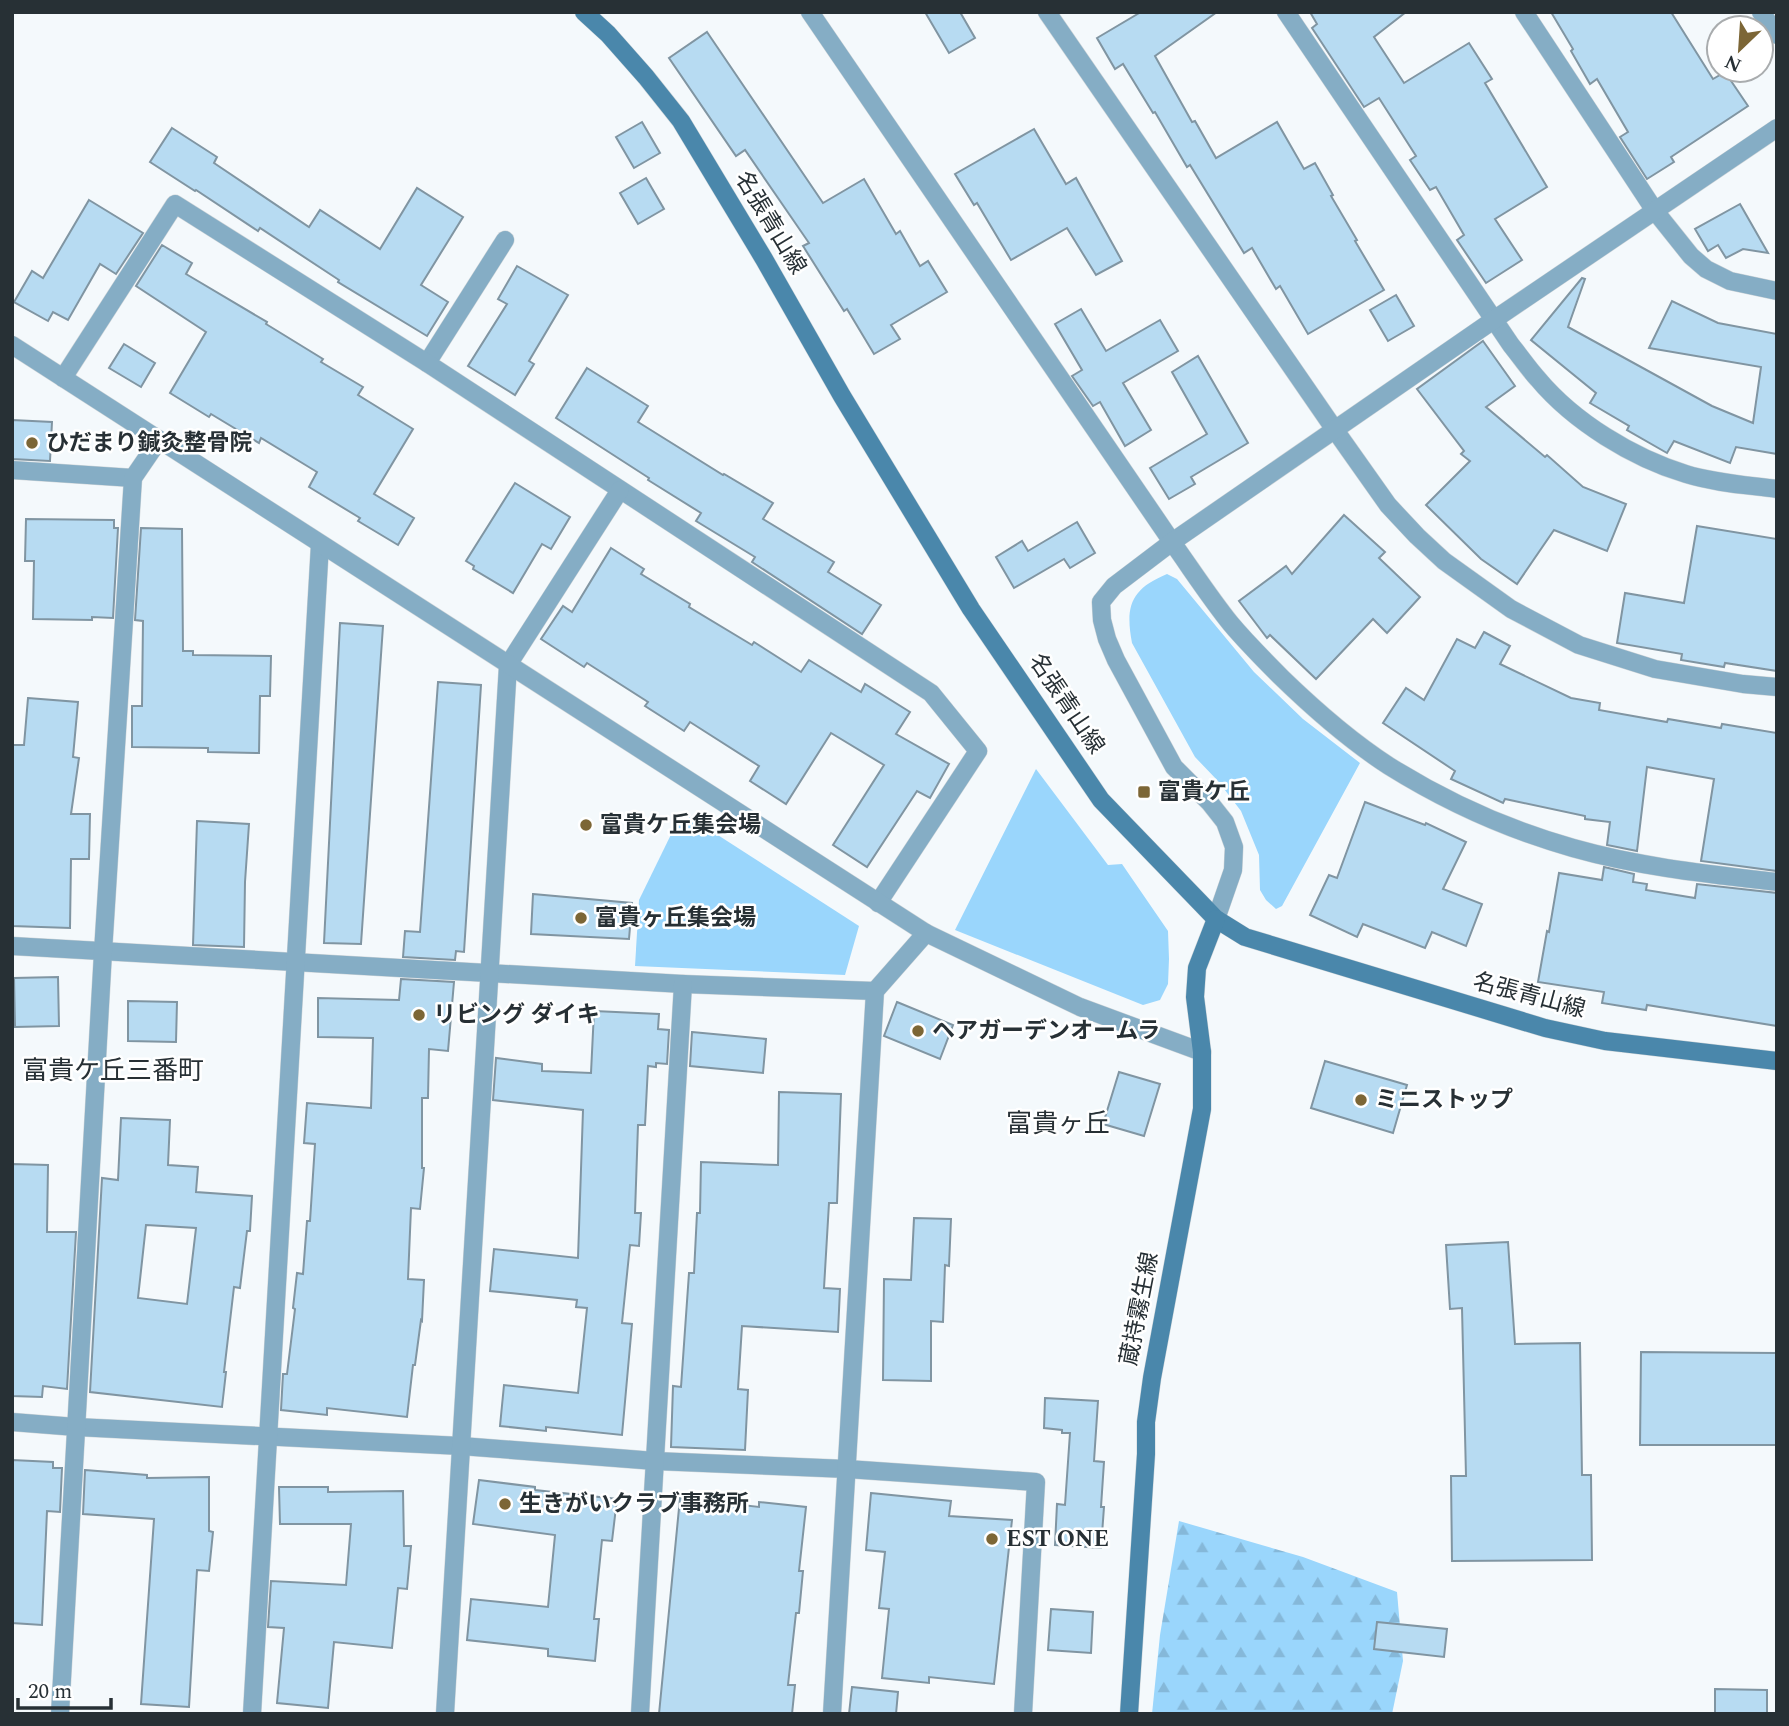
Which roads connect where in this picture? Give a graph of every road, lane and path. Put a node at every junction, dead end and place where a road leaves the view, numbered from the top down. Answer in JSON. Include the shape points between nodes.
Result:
{"nodes":[{"id":1,"x":584,"y":12,"type":"edge"},
{"id":2,"x":810,"y":12,"type":"edge"},
{"id":3,"x":1047,"y":12,"type":"edge"},
{"id":4,"x":1286,"y":12,"type":"edge"},
{"id":5,"x":1524,"y":12,"type":"edge"},
{"id":6,"x":1761,"y":12,"type":"edge"},
{"id":7,"x":1777,"y":35,"type":"edge"},
{"id":8,"x":1777,"y":128,"type":"edge"},
{"id":9,"x":1656,"y":211,"type":"junction"},
{"id":10,"x":505,"y":240,"type":"dead end"},
{"id":11,"x":1777,"y":291,"type":"edge"},
{"id":12,"x":1495,"y":320,"type":"junction"},
{"id":13,"x":12,"y":345,"type":"edge"},
{"id":14,"x":427,"y":363,"type":"junction"},
{"id":15,"x":63,"y":378,"type":"junction"},
{"id":16,"x":1335,"y":430,"type":"junction"},
{"id":17,"x":159,"y":440,"type":"junction"},
{"id":18,"x":12,"y":470,"type":"edge"},
{"id":19,"x":133,"y":478,"type":"junction"},
{"id":20,"x":1777,"y":489,"type":"edge"},
{"id":21,"x":620,"y":490,"type":"junction"},
{"id":22,"x":1172,"y":542,"type":"junction"},
{"id":23,"x":320,"y":544,"type":"junction"},
{"id":24,"x":508,"y":665,"type":"junction"},
{"id":25,"x":1777,"y":687,"type":"edge"},
{"id":26,"x":1777,"y":882,"type":"edge"},
{"id":27,"x":878,"y":903,"type":"junction"},
{"id":28,"x":1216,"y":919,"type":"junction"},
{"id":29,"x":926,"y":933,"type":"junction"},
{"id":30,"x":12,"y":946,"type":"edge"},
{"id":31,"x":103,"y":952,"type":"junction"},
{"id":32,"x":296,"y":961,"type":"junction"},
{"id":33,"x":490,"y":974,"type":"junction"},
{"id":34,"x":683,"y":984,"type":"junction"},
{"id":35,"x":875,"y":991,"type":"junction"},
{"id":36,"x":1202,"y":1052,"type":"junction"},
{"id":37,"x":1777,"y":1060,"type":"edge"},
{"id":38,"x":12,"y":1422,"type":"edge"},
{"id":39,"x":76,"y":1427,"type":"junction"},
{"id":40,"x":268,"y":1436,"type":"junction"},
{"id":41,"x":461,"y":1446,"type":"junction"},
{"id":42,"x":655,"y":1461,"type":"junction"},
{"id":43,"x":847,"y":1469,"type":"junction"},
{"id":44,"x":60,"y":1714,"type":"edge"},
{"id":45,"x":252,"y":1714,"type":"edge"},
{"id":46,"x":445,"y":1714,"type":"edge"},
{"id":47,"x":640,"y":1714,"type":"edge"},
{"id":48,"x":832,"y":1714,"type":"edge"},
{"id":49,"x":1023,"y":1714,"type":"edge"},
{"id":50,"x":1129,"y":1714,"type":"edge"}],
"edges":[{"from":1,"to":28,"type":"main road","name":"名張青山線","via":[[681,121],[971,608],[1101,800]]},
{"from":2,"to":22,"type":"street"},
{"from":3,"to":16,"type":"street"},
{"from":4,"to":12,"type":"street"},
{"from":5,"to":9,"type":"street"},
{"from":6,"to":7,"type":"street"},
{"from":8,"to":9,"type":"street"},
{"from":9,"to":11,"type":"street","via":[[1690,256],[1706,269],[1730,281]]},
{"from":9,"to":12,"type":"street"},
{"from":10,"to":14,"type":"street"},
{"from":12,"to":16,"type":"street"},
{"from":12,"to":20,"type":"street","via":[[1539,381],[1599,433],[1686,474]]},
{"from":13,"to":15,"type":"street"},
{"from":14,"to":15,"type":"street","via":[[175,204]]},
{"from":14,"to":21,"type":"street"},
{"from":15,"to":17,"type":"street"},
{"from":16,"to":22,"type":"street"},
{"from":16,"to":25,"type":"street","via":[[1388,506],[1417,536],[1511,609],[1579,645],[1655,669]]},
{"from":17,"to":19,"type":"street"},
{"from":17,"to":23,"type":"street"},
{"from":18,"to":19,"type":"street"},
{"from":19,"to":31,"type":"street"},
{"from":21,"to":24,"type":"street"},
{"from":21,"to":27,"type":"street","via":[[931,693],[978,751]]},
{"from":22,"to":26,"type":"street","via":[[1260,656],[1329,720],[1389,765],[1499,823],[1572,848],[1667,869]]},
{"from":22,"to":28,"type":"street","via":[[1114,586],[1101,602],[1102,620],[1116,660],[1174,767],[1225,822],[1234,847],[1233,870]]},
{"from":23,"to":24,"type":"street"},
{"from":23,"to":32,"type":"street"},
{"from":24,"to":27,"type":"street"},
{"from":24,"to":33,"type":"street"},
{"from":27,"to":29,"type":"street"},
{"from":28,"to":36,"type":"main road","name":"蔵持霧生線","via":[[1197,968],[1195,996]]},
{"from":28,"to":37,"type":"main road","name":"名張青山線","via":[[1245,937],[1545,1028],[1605,1041]]},
{"from":29,"to":35,"type":"street"},
{"from":29,"to":36,"type":"street","via":[[1080,1007]]},
{"from":30,"to":31,"type":"street"},
{"from":31,"to":32,"type":"street"},
{"from":31,"to":39,"type":"street"},
{"from":32,"to":33,"type":"street"},
{"from":32,"to":40,"type":"street"},
{"from":33,"to":34,"type":"street"},
{"from":33,"to":41,"type":"street"},
{"from":34,"to":35,"type":"street"},
{"from":34,"to":42,"type":"street"},
{"from":35,"to":43,"type":"street"},
{"from":36,"to":50,"type":"main road","name":"蔵持霧生線","via":[[1202,1109],[1146,1422]]},
{"from":38,"to":39,"type":"street"},
{"from":39,"to":40,"type":"street"},
{"from":39,"to":44,"type":"street"},
{"from":40,"to":41,"type":"street"},
{"from":40,"to":45,"type":"street"},
{"from":41,"to":42,"type":"street"},
{"from":41,"to":46,"type":"street"},
{"from":42,"to":43,"type":"street"},
{"from":42,"to":47,"type":"street"},
{"from":43,"to":48,"type":"street"},
{"from":43,"to":49,"type":"street","via":[[1036,1482]]}]}
